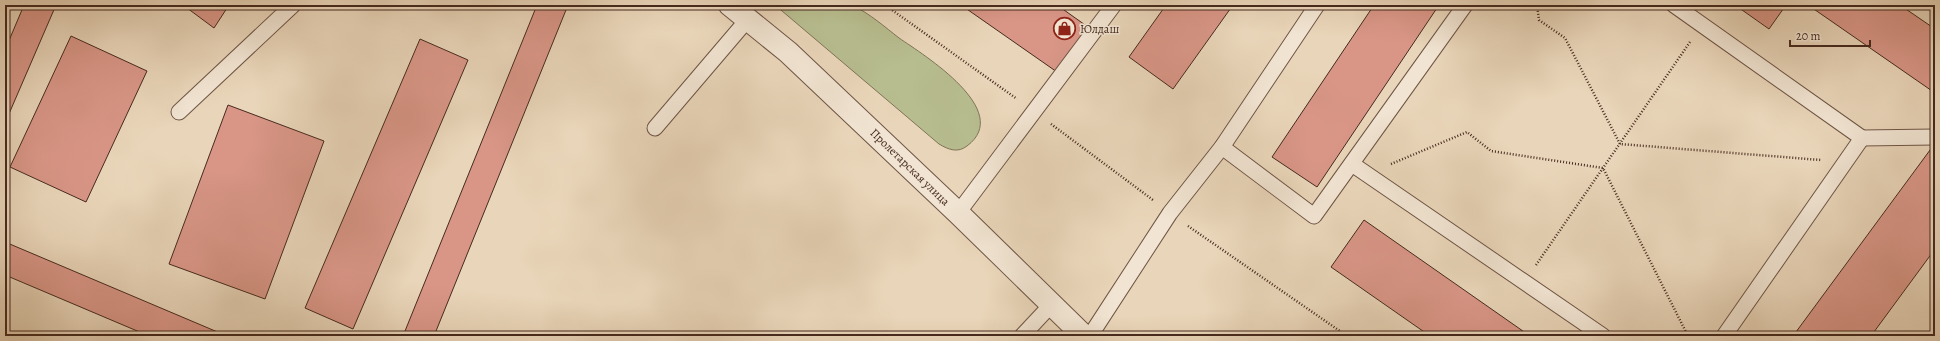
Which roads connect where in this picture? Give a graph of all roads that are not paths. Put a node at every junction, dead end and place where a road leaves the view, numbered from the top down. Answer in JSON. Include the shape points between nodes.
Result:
{"nodes":[{"id":1,"x":293,"y":5,"type":"edge"},
{"id":2,"x":730,"y":5,"type":"edge"},
{"id":3,"x":1112,"y":5,"type":"edge"},
{"id":4,"x":1317,"y":5,"type":"edge"},
{"id":5,"x":1465,"y":5,"type":"edge"},
{"id":6,"x":1674,"y":5,"type":"edge"},
{"id":7,"x":748,"y":19,"type":"junction"},
{"id":8,"x":179,"y":112,"type":"dead end"},
{"id":9,"x":655,"y":128,"type":"dead end"},
{"id":10,"x":1935,"y":137,"type":"edge"},
{"id":11,"x":1862,"y":138,"type":"junction"},
{"id":12,"x":1222,"y":147,"type":"junction"},
{"id":13,"x":1352,"y":164,"type":"junction"},
{"id":14,"x":958,"y":213,"type":"junction"},
{"id":15,"x":1051,"y":305,"type":"junction"},
{"id":16,"x":1022,"y":336,"type":"edge"},
{"id":17,"x":1084,"y":336,"type":"edge"},
{"id":18,"x":1090,"y":336,"type":"edge"},
{"id":19,"x":1603,"y":336,"type":"edge"},
{"id":20,"x":1724,"y":336,"type":"edge"}],
"edges":[{"from":1,"to":8,"type":"lane"},
{"from":2,"to":7,"type":"street","name":"Пролетарская улица"},
{"from":3,"to":14,"type":"lane"},
{"from":4,"to":12,"type":"lane"},
{"from":5,"to":13,"type":"lane"},
{"from":6,"to":11,"type":"lane"},
{"from":7,"to":9,"type":"lane"},
{"from":7,"to":14,"type":"street","name":"Пролетарская улица","via":[[788,52]]},
{"from":10,"to":11,"type":"lane"},
{"from":11,"to":20,"type":"lane"},
{"from":12,"to":13,"type":"lane","via":[[1314,216]]},
{"from":12,"to":18,"type":"lane","via":[[1170,213]]},
{"from":13,"to":19,"type":"lane"},
{"from":14,"to":15,"type":"street","name":"Пролетарская улица"},
{"from":15,"to":16,"type":"lane"},
{"from":15,"to":17,"type":"street","name":"Пролетарская улица"}]}
